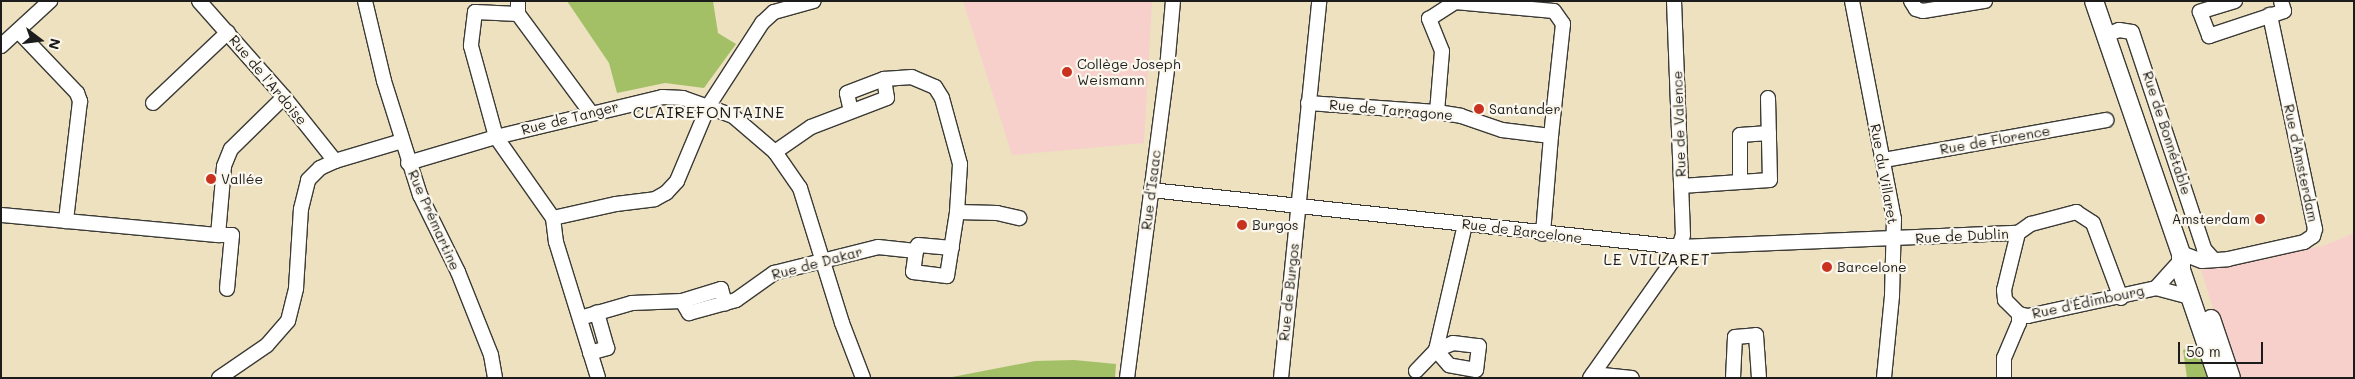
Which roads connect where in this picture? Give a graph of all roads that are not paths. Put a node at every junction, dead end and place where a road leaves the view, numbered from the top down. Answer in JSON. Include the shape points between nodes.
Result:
{"nodes":[{"id":1,"x":50,"y":1,"type":"edge"},
{"id":2,"x":200,"y":1,"type":"edge"},
{"id":3,"x":365,"y":1,"type":"edge"},
{"id":4,"x":814,"y":1,"type":"edge"},
{"id":5,"x":1173,"y":1,"type":"edge"},
{"id":6,"x":1319,"y":1,"type":"edge"},
{"id":7,"x":1674,"y":1,"type":"edge"},
{"id":8,"x":1852,"y":1,"type":"edge"},
{"id":9,"x":1911,"y":1,"type":"edge"},
{"id":10,"x":1986,"y":1,"type":"edge"},
{"id":11,"x":2094,"y":1,"type":"edge"},
{"id":12,"x":2235,"y":1,"type":"edge"},
{"id":13,"x":2281,"y":1,"type":"edge"},
{"id":14,"x":476,"y":6,"type":"edge"},
{"id":15,"x":773,"y":7,"type":"edge"},
{"id":16,"x":518,"y":8,"type":"edge"},
{"id":17,"x":2270,"y":15,"type":"junction"},
{"id":18,"x":18,"y":31,"type":"junction"},
{"id":19,"x":228,"y":32,"type":"junction"},
{"id":20,"x":2106,"y":34,"type":"junction"},
{"id":21,"x":1,"y":46,"type":"edge"},
{"id":22,"x":884,"y":79,"type":"junction"},
{"id":23,"x":284,"y":97,"type":"junction"},
{"id":24,"x":1768,"y":98,"type":"dead end"},
{"id":25,"x":152,"y":103,"type":"dead end"},
{"id":26,"x":1308,"y":104,"type":"junction"},
{"id":27,"x":709,"y":105,"type":"junction"},
{"id":28,"x":851,"y":111,"type":"junction"},
{"id":29,"x":1437,"y":112,"type":"junction"},
{"id":30,"x":591,"y":113,"type":"junction"},
{"id":31,"x":2106,"y":120,"type":"dead end"},
{"id":32,"x":1769,"y":133,"type":"junction"},
{"id":33,"x":1551,"y":136,"type":"junction"},
{"id":34,"x":496,"y":137,"type":"junction"},
{"id":35,"x":402,"y":141,"type":"junction"},
{"id":36,"x":775,"y":152,"type":"junction"},
{"id":37,"x":1884,"y":160,"type":"junction"},
{"id":38,"x":335,"y":161,"type":"junction"},
{"id":39,"x":408,"y":163,"type":"junction"},
{"id":40,"x":1740,"y":180,"type":"junction"},
{"id":41,"x":1681,"y":186,"type":"junction"},
{"id":42,"x":1151,"y":190,"type":"junction"},
{"id":43,"x":1297,"y":207,"type":"junction"},
{"id":44,"x":957,"y":212,"type":"junction"},
{"id":45,"x":1,"y":215,"type":"edge"},
{"id":46,"x":553,"y":218,"type":"junction"},
{"id":47,"x":1019,"y":218,"type":"dead end"},
{"id":48,"x":66,"y":221,"type":"junction"},
{"id":49,"x":1465,"y":224,"type":"junction"},
{"id":50,"x":2018,"y":233,"type":"junction"},
{"id":51,"x":1543,"y":234,"type":"junction"},
{"id":52,"x":218,"y":235,"type":"junction"},
{"id":53,"x":1894,"y":239,"type":"junction"},
{"id":54,"x":1680,"y":247,"type":"junction"},
{"id":55,"x":952,"y":248,"type":"junction"},
{"id":56,"x":916,"y":251,"type":"junction"},
{"id":57,"x":2181,"y":257,"type":"junction"},
{"id":58,"x":2212,"y":258,"type":"junction"},
{"id":59,"x":823,"y":259,"type":"junction"},
{"id":60,"x":2156,"y":288,"type":"junction"},
{"id":61,"x":227,"y":289,"type":"dead end"},
{"id":62,"x":2190,"y":297,"type":"junction"},
{"id":63,"x":2121,"y":298,"type":"junction"},
{"id":64,"x":597,"y":312,"type":"junction"},
{"id":65,"x":2020,"y":314,"type":"junction"},
{"id":66,"x":580,"y":318,"type":"junction"},
{"id":67,"x":590,"y":353,"type":"junction"},
{"id":68,"x":1416,"y":371,"type":"dead end"},
{"id":69,"x":1592,"y":376,"type":"edge"},
{"id":70,"x":219,"y":378,"type":"edge"},
{"id":71,"x":495,"y":378,"type":"edge"},
{"id":72,"x":598,"y":378,"type":"edge"},
{"id":73,"x":863,"y":378,"type":"edge"},
{"id":74,"x":1127,"y":378,"type":"edge"},
{"id":75,"x":1281,"y":378,"type":"edge"},
{"id":76,"x":1632,"y":378,"type":"edge"},
{"id":77,"x":1733,"y":378,"type":"edge"},
{"id":78,"x":1759,"y":378,"type":"edge"},
{"id":79,"x":1884,"y":378,"type":"edge"},
{"id":80,"x":2004,"y":378,"type":"edge"},
{"id":81,"x":2218,"y":378,"type":"edge"},
{"id":82,"x":2231,"y":378,"type":"edge"}],
"edges":[{"from":1,"to":18,"type":"street"},
{"from":2,"to":19,"type":"street","name":"Rue de l'Ardoise"},
{"from":3,"to":35,"type":"street","name":"Rue Prémartine"},
{"from":4,"to":15,"type":"street"},
{"from":5,"to":42,"type":"street","name":"Rue d'Isaac"},
{"from":6,"to":26,"type":"street"},
{"from":7,"to":41,"type":"street","name":"Rue de Valence"},
{"from":8,"to":37,"type":"street","name":"Rue du Villaret"},
{"from":9,"to":10,"type":"street","via":[[1916,9],[1923,11]]},
{"from":11,"to":20,"type":"main road","name":"Rue de Bonnétable"},
{"from":12,"to":17,"type":"street","via":[[2200,12],[2209,36]]},
{"from":13,"to":17,"type":"street","via":[[2284,11]]},
{"from":14,"to":16,"type":"street"},
{"from":14,"to":34,"type":"street","via":[[472,46]]},
{"from":15,"to":27,"type":"street"},
{"from":16,"to":30,"type":"street"},
{"from":17,"to":58,"type":"street","name":"Rue d'Amsterdam","via":[[2315,229],[2313,236],[2304,242],[2228,259]]},
{"from":18,"to":21,"type":"street"},
{"from":18,"to":48,"type":"street","via":[[77,93],[80,102]]},
{"from":19,"to":23,"type":"street","name":"Rue de l'Ardoise"},
{"from":19,"to":25,"type":"street"},
{"from":20,"to":57,"type":"main road","name":"Rue de Bonnétable"},
{"from":20,"to":58,"type":"street","name":"Rue de Bonnétable","via":[[2119,30],[2132,32],[2204,248]]},
{"from":22,"to":28,"type":"street","via":[[887,98]]},
{"from":22,"to":28,"type":"street","via":[[847,92]]},
{"from":22,"to":44,"type":"street","via":[[924,80],[935,87],[942,98],[960,164]]},
{"from":23,"to":38,"type":"street","name":"Rue de l'Ardoise"},
{"from":23,"to":52,"type":"street","via":[[231,149],[224,166]]},
{"from":24,"to":32,"type":"street"},
{"from":26,"to":29,"type":"street","name":"Rue de Tarragone"},
{"from":26,"to":43,"type":"street"},
{"from":27,"to":30,"type":"street","name":"Rue de Tanger","via":[[662,97]]},
{"from":27,"to":36,"type":"street","name":"Rue de Tanger","via":[[733,116]]},
{"from":27,"to":46,"type":"street","via":[[677,181],[666,193],[654,199]]},
{"from":28,"to":36,"type":"street","via":[[811,127]]},
{"from":29,"to":33,"type":"street","name":"Rue de Tarragone","via":[[1461,116],[1502,130]]},
{"from":29,"to":33,"type":"street","via":[[1442,51],[1429,19],[1455,2],[1554,11],[1563,24]]},
{"from":30,"to":34,"type":"street","name":"Rue de Tanger"},
{"from":31,"to":37,"type":"street","name":"Rue de Florence"},
{"from":32,"to":40,"type":"street","via":[[1740,135]]},
{"from":32,"to":40,"type":"street","via":[[1770,180]]},
{"from":33,"to":51,"type":"street"},
{"from":34,"to":39,"type":"street","name":"Rue de Tanger"},
{"from":34,"to":46,"type":"street"},
{"from":35,"to":38,"type":"street"},
{"from":35,"to":39,"type":"street","name":"Rue Prémartine"},
{"from":36,"to":59,"type":"street","name":"Rue de Tanger","via":[[800,188]]},
{"from":37,"to":53,"type":"street","name":"Rue du Villaret"},
{"from":38,"to":70,"type":"street","via":[[320,168],[304,190],[296,288],[288,322],[267,346]]},
{"from":39,"to":71,"type":"street","name":"Rue Prémartine","via":[[458,272],[491,355]]},
{"from":40,"to":41,"type":"street"},
{"from":41,"to":54,"type":"street","name":"Rue de Valence","via":[[1683,235]]},
{"from":42,"to":43,"type":"street","name":"Rue de Barcelone"},
{"from":42,"to":74,"type":"street","name":"Rue d'Isaac"},
{"from":43,"to":49,"type":"street","name":"Rue de Barcelone"},
{"from":43,"to":75,"type":"street","name":"Rue de Burgos"},
{"from":44,"to":47,"type":"street","via":[[997,213]]},
{"from":44,"to":55,"type":"street"},
{"from":45,"to":48,"type":"street"},
{"from":46,"to":66,"type":"street","via":[[556,242]]},
{"from":48,"to":52,"type":"street"},
{"from":49,"to":51,"type":"street","name":"Rue de Barcelone"},
{"from":49,"to":68,"type":"street","via":[[1436,350]]},
{"from":50,"to":53,"type":"street","name":"Rue de Dublin"},
{"from":50,"to":63,"type":"street","name":"Rue de Dublin","via":[[2031,224],[2076,212],[2085,216],[2093,224]]},
{"from":50,"to":65,"type":"street","name":"Rue d'Édimbourg","via":[[2004,290],[2005,300]]},
{"from":51,"to":54,"type":"street","name":"Rue de Barcelone"},
{"from":52,"to":61,"type":"street","via":[[232,235]]},
{"from":53,"to":54,"type":"street","name":"Rue de Barcelone"},
{"from":53,"to":79,"type":"street","name":"Rue du Villaret"},
{"from":54,"to":69,"type":"street"},
{"from":55,"to":56,"type":"street","name":"Rue de Dakar","via":[[918,245]]},
{"from":55,"to":56,"type":"street","via":[[947,276],[914,272]]},
{"from":56,"to":59,"type":"street","name":"Rue de Dakar","via":[[878,247]]},
{"from":57,"to":58,"type":"street","name":"Rue d'Amsterdam","via":[[2194,260]]},
{"from":57,"to":60,"type":"street","name":"Rue d'Édimbourg"},
{"from":57,"to":62,"type":"main road","name":"Rue de Bonnétable"},
{"from":57,"to":82,"type":"main road","name":"Rue de Bonnétable","via":[[2191,264]]},
{"from":59,"to":64,"type":"street","name":"Rue de Dakar","via":[[774,273],[736,300],[689,313],[682,300],[632,303]]},
{"from":59,"to":73,"type":"street","name":"Rue de Tanger"},
{"from":60,"to":62,"type":"street","name":"Rue d'Édimbourg"},
{"from":60,"to":63,"type":"street","name":"Rue d'Édimbourg"},
{"from":62,"to":81,"type":"main road","name":"Rue de Bonnétable"},
{"from":63,"to":65,"type":"street","name":"Rue d'Édimbourg","via":[[2028,316]]},
{"from":64,"to":66,"type":"street","name":"Rue de Dakar"},
{"from":64,"to":67,"type":"street","via":[[607,348]]},
{"from":65,"to":80,"type":"street","via":[[2004,358]]},
{"from":66,"to":67,"type":"street"},
{"from":67,"to":72,"type":"street"},
{"from":69,"to":76,"type":"street"},
{"from":77,"to":78,"type":"street","via":[[1735,337],[1756,336]]}]}
